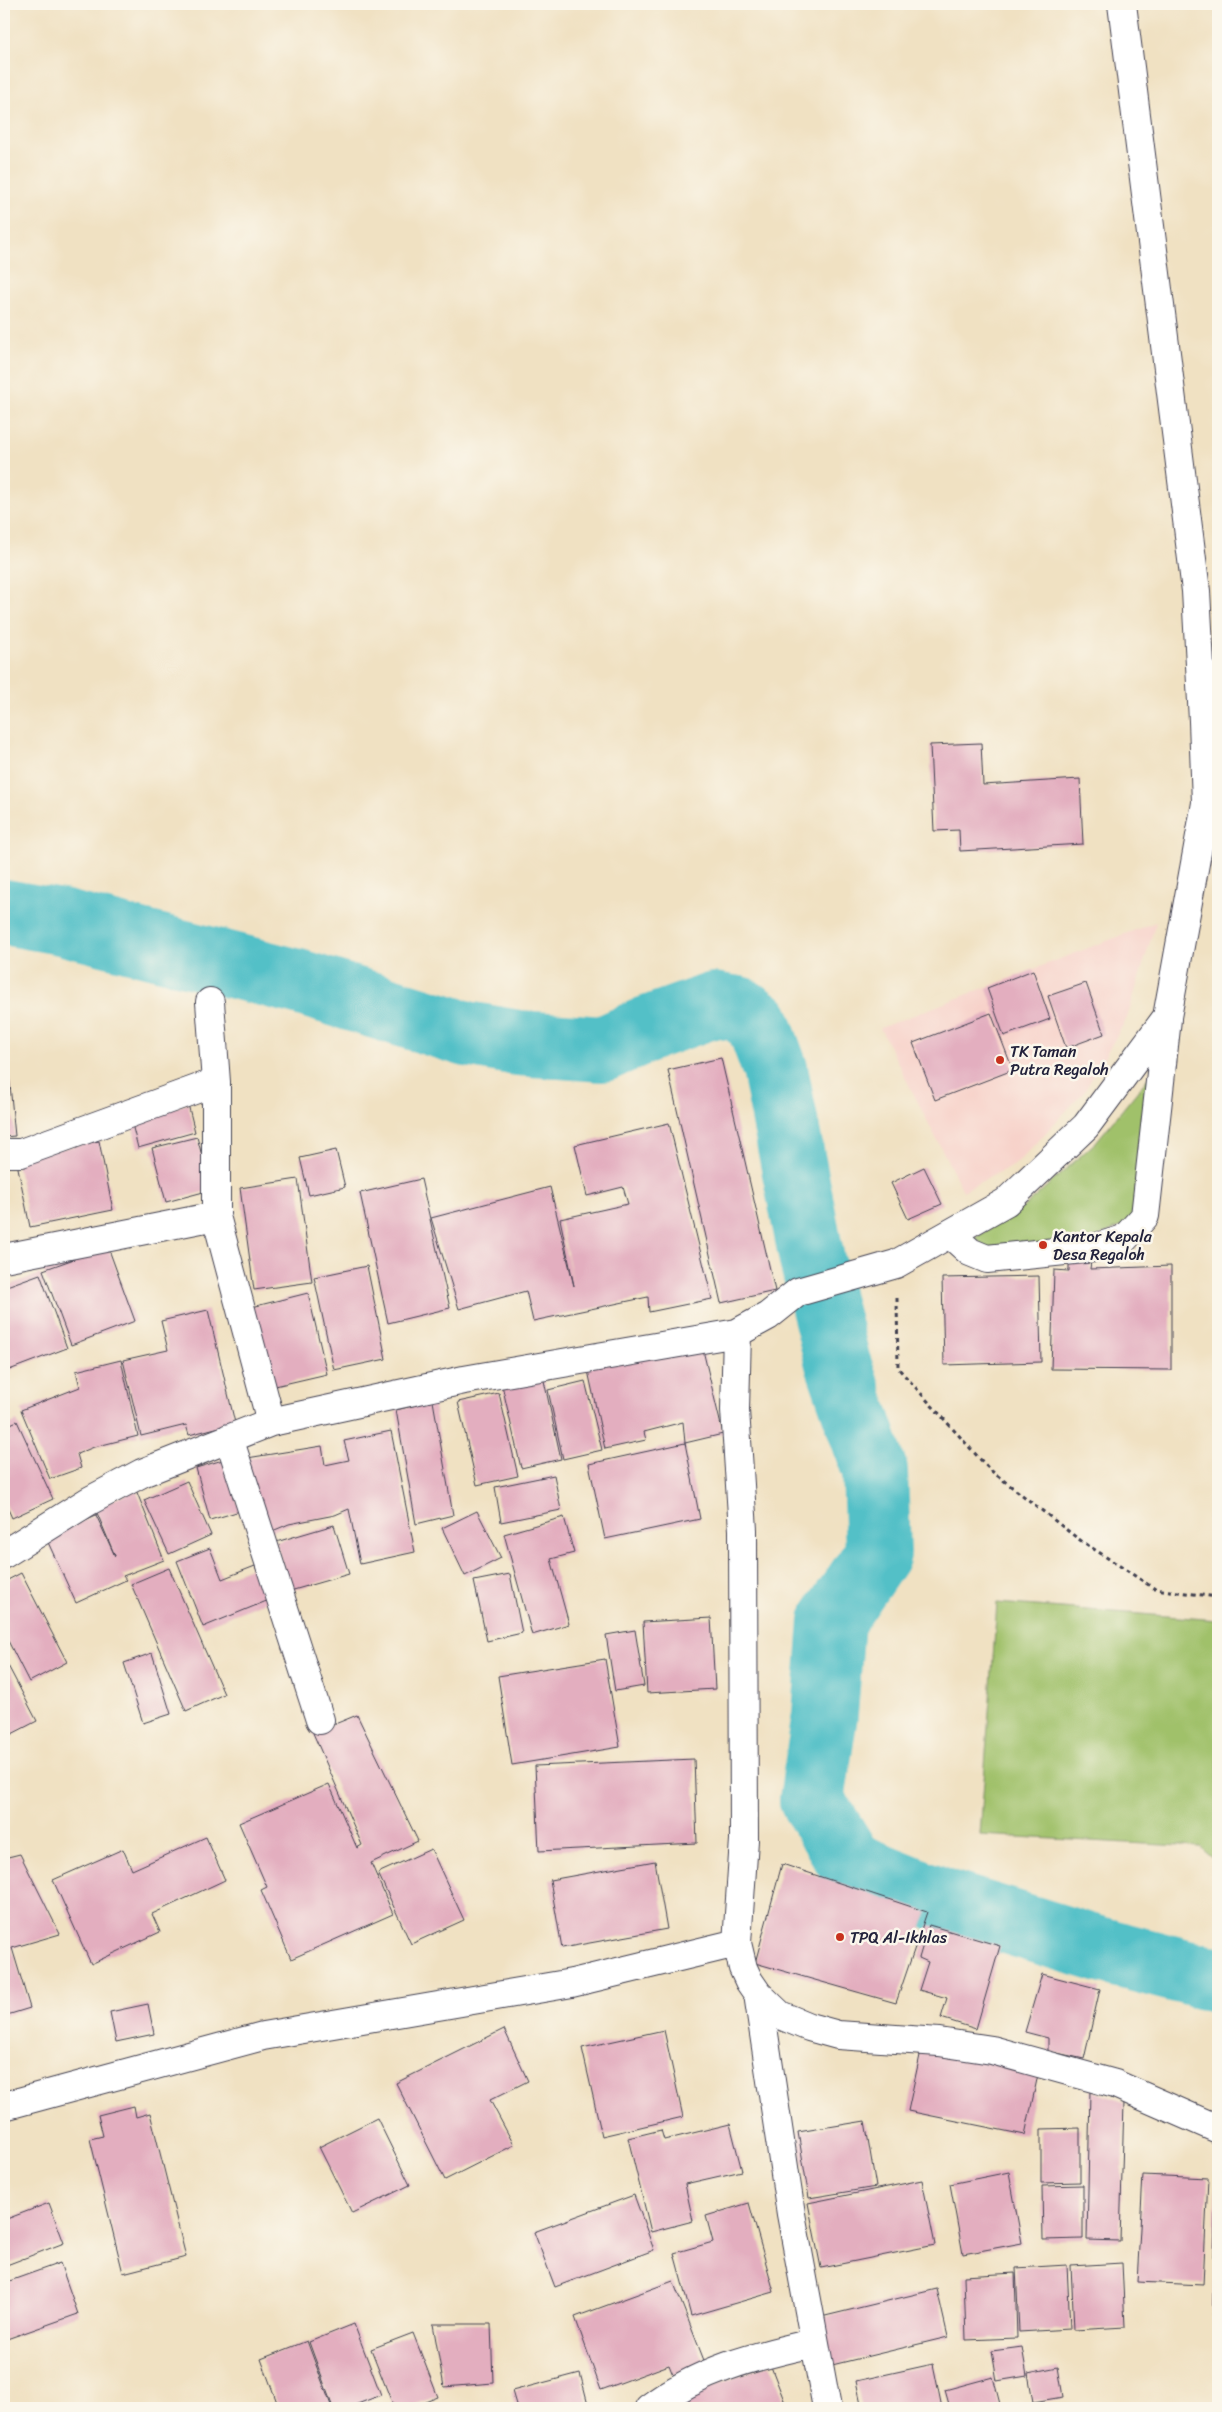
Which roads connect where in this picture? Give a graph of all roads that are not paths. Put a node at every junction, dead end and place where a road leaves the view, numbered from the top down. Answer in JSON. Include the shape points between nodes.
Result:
{"nodes":[{"id":1,"x":1122,"y":4,"type":"edge"},
{"id":2,"x":210,"y":1002,"type":"dead end"},
{"id":3,"x":1168,"y":1017,"type":"junction"},
{"id":4,"x":216,"y":1082,"type":"junction"},
{"id":5,"x":4,"y":1153,"type":"edge"},
{"id":6,"x":216,"y":1216,"type":"junction"},
{"id":7,"x":950,"y":1234,"type":"junction"},
{"id":8,"x":4,"y":1258,"type":"edge"},
{"id":9,"x":737,"y":1332,"type":"junction"},
{"id":10,"x":271,"y":1422,"type":"junction"},
{"id":11,"x":229,"y":1438,"type":"junction"},
{"id":12,"x":4,"y":1554,"type":"edge"},
{"id":13,"x":320,"y":1720,"type":"dead end"},
{"id":14,"x":737,"y":1943,"type":"junction"},
{"id":15,"x":758,"y":1994,"type":"junction"},
{"id":16,"x":4,"y":2106,"type":"edge"},
{"id":17,"x":1218,"y":2129,"type":"edge"},
{"id":18,"x":814,"y":2343,"type":"junction"},
{"id":19,"x":649,"y":2408,"type":"edge"},
{"id":20,"x":827,"y":2408,"type":"edge"}],
"edges":[{"from":1,"to":3,"type":"street","via":[[1196,591],[1203,721],[1206,803]]},
{"from":2,"to":4,"type":"street"},
{"from":3,"to":7,"type":"street","via":[[1086,1126],[1006,1202]]},
{"from":3,"to":7,"type":"street","via":[[1145,1216],[1124,1239],[1094,1248],[986,1259],[970,1252]]},
{"from":4,"to":5,"type":"street","via":[[21,1153]]},
{"from":4,"to":6,"type":"street"},
{"from":6,"to":8,"type":"street"},
{"from":6,"to":10,"type":"street"},
{"from":7,"to":9,"type":"street","via":[[896,1264],[798,1292],[768,1316]]},
{"from":9,"to":10,"type":"street","via":[[464,1380]]},
{"from":9,"to":14,"type":"street","via":[[735,1410],[743,1530],[744,1840]]},
{"from":10,"to":11,"type":"street"},
{"from":11,"to":12,"type":"street","via":[[142,1473],[89,1501]]},
{"from":11,"to":13,"type":"street"},
{"from":14,"to":15,"type":"street","via":[[743,1968]]},
{"from":14,"to":16,"type":"street","via":[[572,1983],[263,2036]]},
{"from":15,"to":17,"type":"street","via":[[780,2015],[809,2027],[838,2035],[939,2042],[992,2050],[1115,2084]]},
{"from":15,"to":18,"type":"street"},
{"from":18,"to":19,"type":"street","via":[[758,2355],[692,2379]]},
{"from":18,"to":20,"type":"street"}]}
